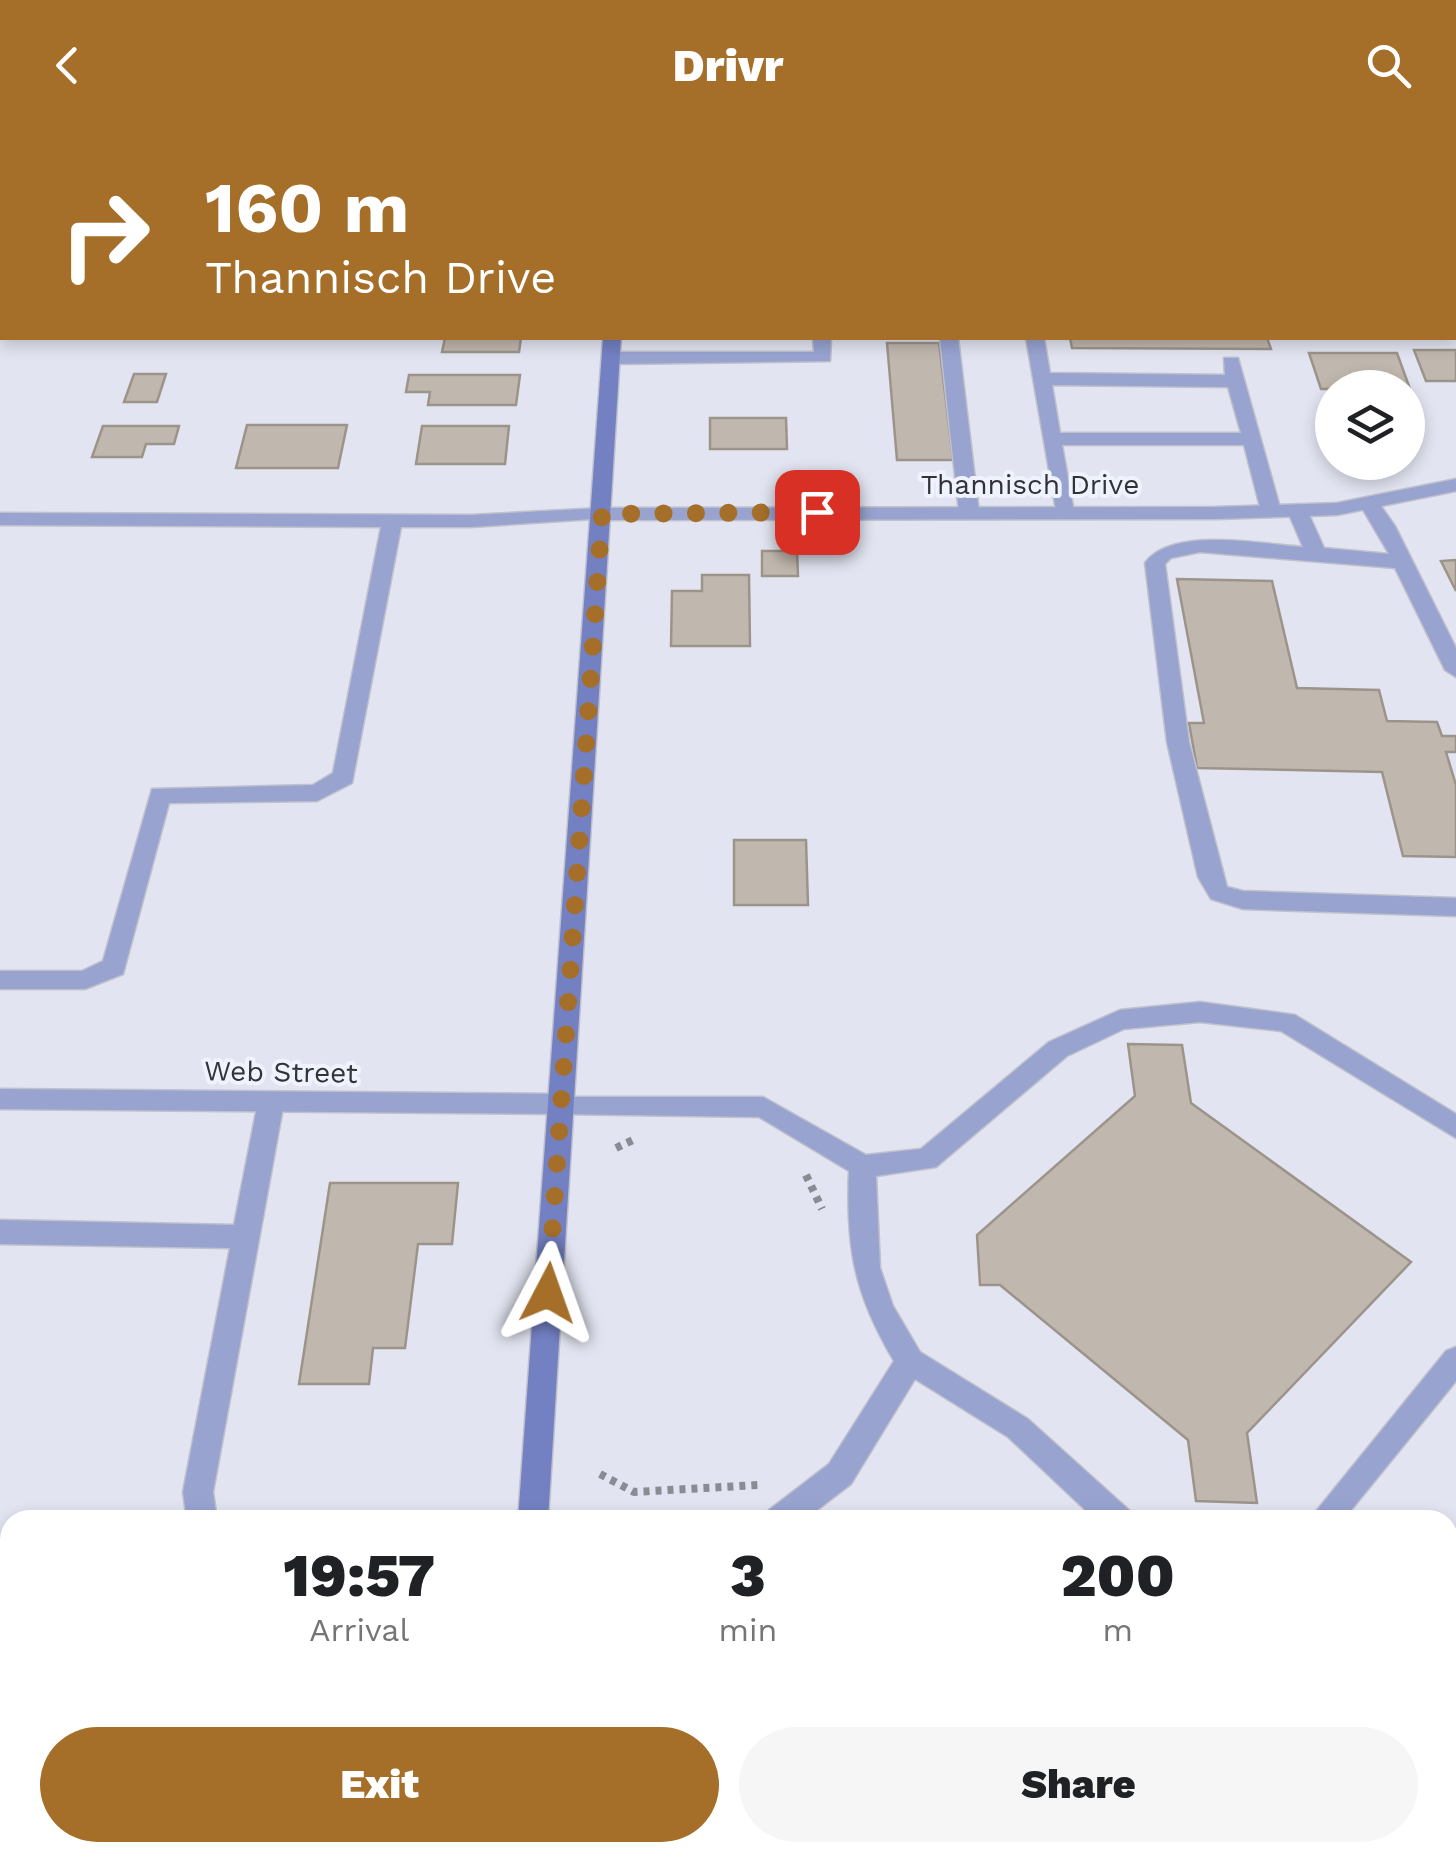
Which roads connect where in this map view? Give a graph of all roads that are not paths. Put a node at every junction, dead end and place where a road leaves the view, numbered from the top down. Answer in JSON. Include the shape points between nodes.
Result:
{"nodes":[{"id":1,"x":822,"y":340,"type":"edge"},
{"id":2,"x":948,"y":340,"type":"edge"},
{"id":3,"x":1036,"y":340,"type":"edge"},
{"id":4,"x":611,"y":348,"type":"edge"},
{"id":5,"x":1042,"y":380,"type":"junction"},
{"id":6,"x":1052,"y":439,"type":"junction"},
{"id":7,"x":1252,"y":440,"type":"junction"},
{"id":8,"x":1456,"y":486,"type":"edge"},
{"id":9,"x":1370,"y":503,"type":"junction"},
{"id":10,"x":1297,"y":510,"type":"junction"},
{"id":11,"x":1271,"y":511,"type":"junction"},
{"id":12,"x":969,"y":512,"type":"junction"},
{"id":13,"x":1064,"y":512,"type":"junction"},
{"id":14,"x":602,"y":514,"type":"junction"},
{"id":15,"x":0,"y":519,"type":"edge"},
{"id":16,"x":392,"y":521,"type":"junction"},
{"id":17,"x":1316,"y":554,"type":"junction"},
{"id":18,"x":1404,"y":562,"type":"junction"},
{"id":19,"x":1456,"y":670,"type":"edge"},
{"id":20,"x":1456,"y":906,"type":"edge"},
{"id":21,"x":0,"y":980,"type":"edge"},
{"id":22,"x":0,"y":1099,"type":"edge"},
{"id":23,"x":271,"y":1102,"type":"junction"},
{"id":24,"x":561,"y":1104,"type":"junction"},
{"id":25,"x":1456,"y":1127,"type":"edge"},
{"id":26,"x":863,"y":1166,"type":"junction"},
{"id":27,"x":0,"y":1232,"type":"edge"},
{"id":28,"x":244,"y":1237,"type":"junction"},
{"id":29,"x":1456,"y":1360,"type":"edge"},
{"id":30,"x":910,"y":1361,"type":"junction"},
{"id":31,"x":201,"y":1510,"type":"edge"},
{"id":32,"x":535,"y":1510,"type":"edge"},
{"id":33,"x":793,"y":1510,"type":"edge"},
{"id":34,"x":1107,"y":1510,"type":"edge"},
{"id":35,"x":1332,"y":1510,"type":"edge"}],
"edges":[{"from":1,"to":4,"type":"street","via":[[824,358]]},
{"from":2,"to":12,"type":"street"},
{"from":3,"to":5,"type":"street"},
{"from":4,"to":14,"type":"main road"},
{"from":5,"to":6,"type":"street"},
{"from":5,"to":7,"type":"street","via":[[1234,372]]},
{"from":6,"to":7,"type":"street"},
{"from":6,"to":13,"type":"street"},
{"from":7,"to":11,"type":"street"},
{"from":8,"to":9,"type":"street","name":"Thannisch Drive"},
{"from":9,"to":10,"type":"street","name":"Thannisch Drive"},
{"from":9,"to":18,"type":"street"},
{"from":10,"to":11,"type":"street","name":"Thannisch Drive"},
{"from":10,"to":17,"type":"street"},
{"from":11,"to":13,"type":"street","name":"Thannisch Drive"},
{"from":12,"to":13,"type":"street","name":"Thannisch Drive"},
{"from":12,"to":14,"type":"street","name":"Thannisch Drive"},
{"from":14,"to":16,"type":"street","name":"Thannisch Drive"},
{"from":14,"to":24,"type":"main road"},
{"from":15,"to":16,"type":"street","name":"Thannisch Drive"},
{"from":16,"to":21,"type":"street","via":[[344,777],[318,794],[160,795],[114,967],[85,980]]},
{"from":17,"to":18,"type":"street"},
{"from":17,"to":20,"type":"street","via":[[1200,546],[1164,553],[1155,563],[1178,742],[1210,877],[1219,893],[1243,900]]},
{"from":18,"to":19,"type":"street"},
{"from":22,"to":23,"type":"street","name":"Web Street"},
{"from":23,"to":24,"type":"street","name":"Web Street"},
{"from":23,"to":28,"type":"street"},
{"from":24,"to":26,"type":"street","name":"Web Street","via":[[763,1107]]},
{"from":24,"to":32,"type":"main road"},
{"from":25,"to":26,"type":"street","via":[[1286,1022],[1200,1012],[1120,1020],[1058,1049],[927,1159]]},
{"from":26,"to":30,"type":"street","via":[[860,1241],[874,1302]]},
{"from":27,"to":28,"type":"street"},
{"from":28,"to":31,"type":"street","via":[[198,1492]]},
{"from":29,"to":35,"type":"street"},
{"from":30,"to":33,"type":"street","via":[[840,1474]]},
{"from":30,"to":34,"type":"street","via":[[1018,1428]]}]}
